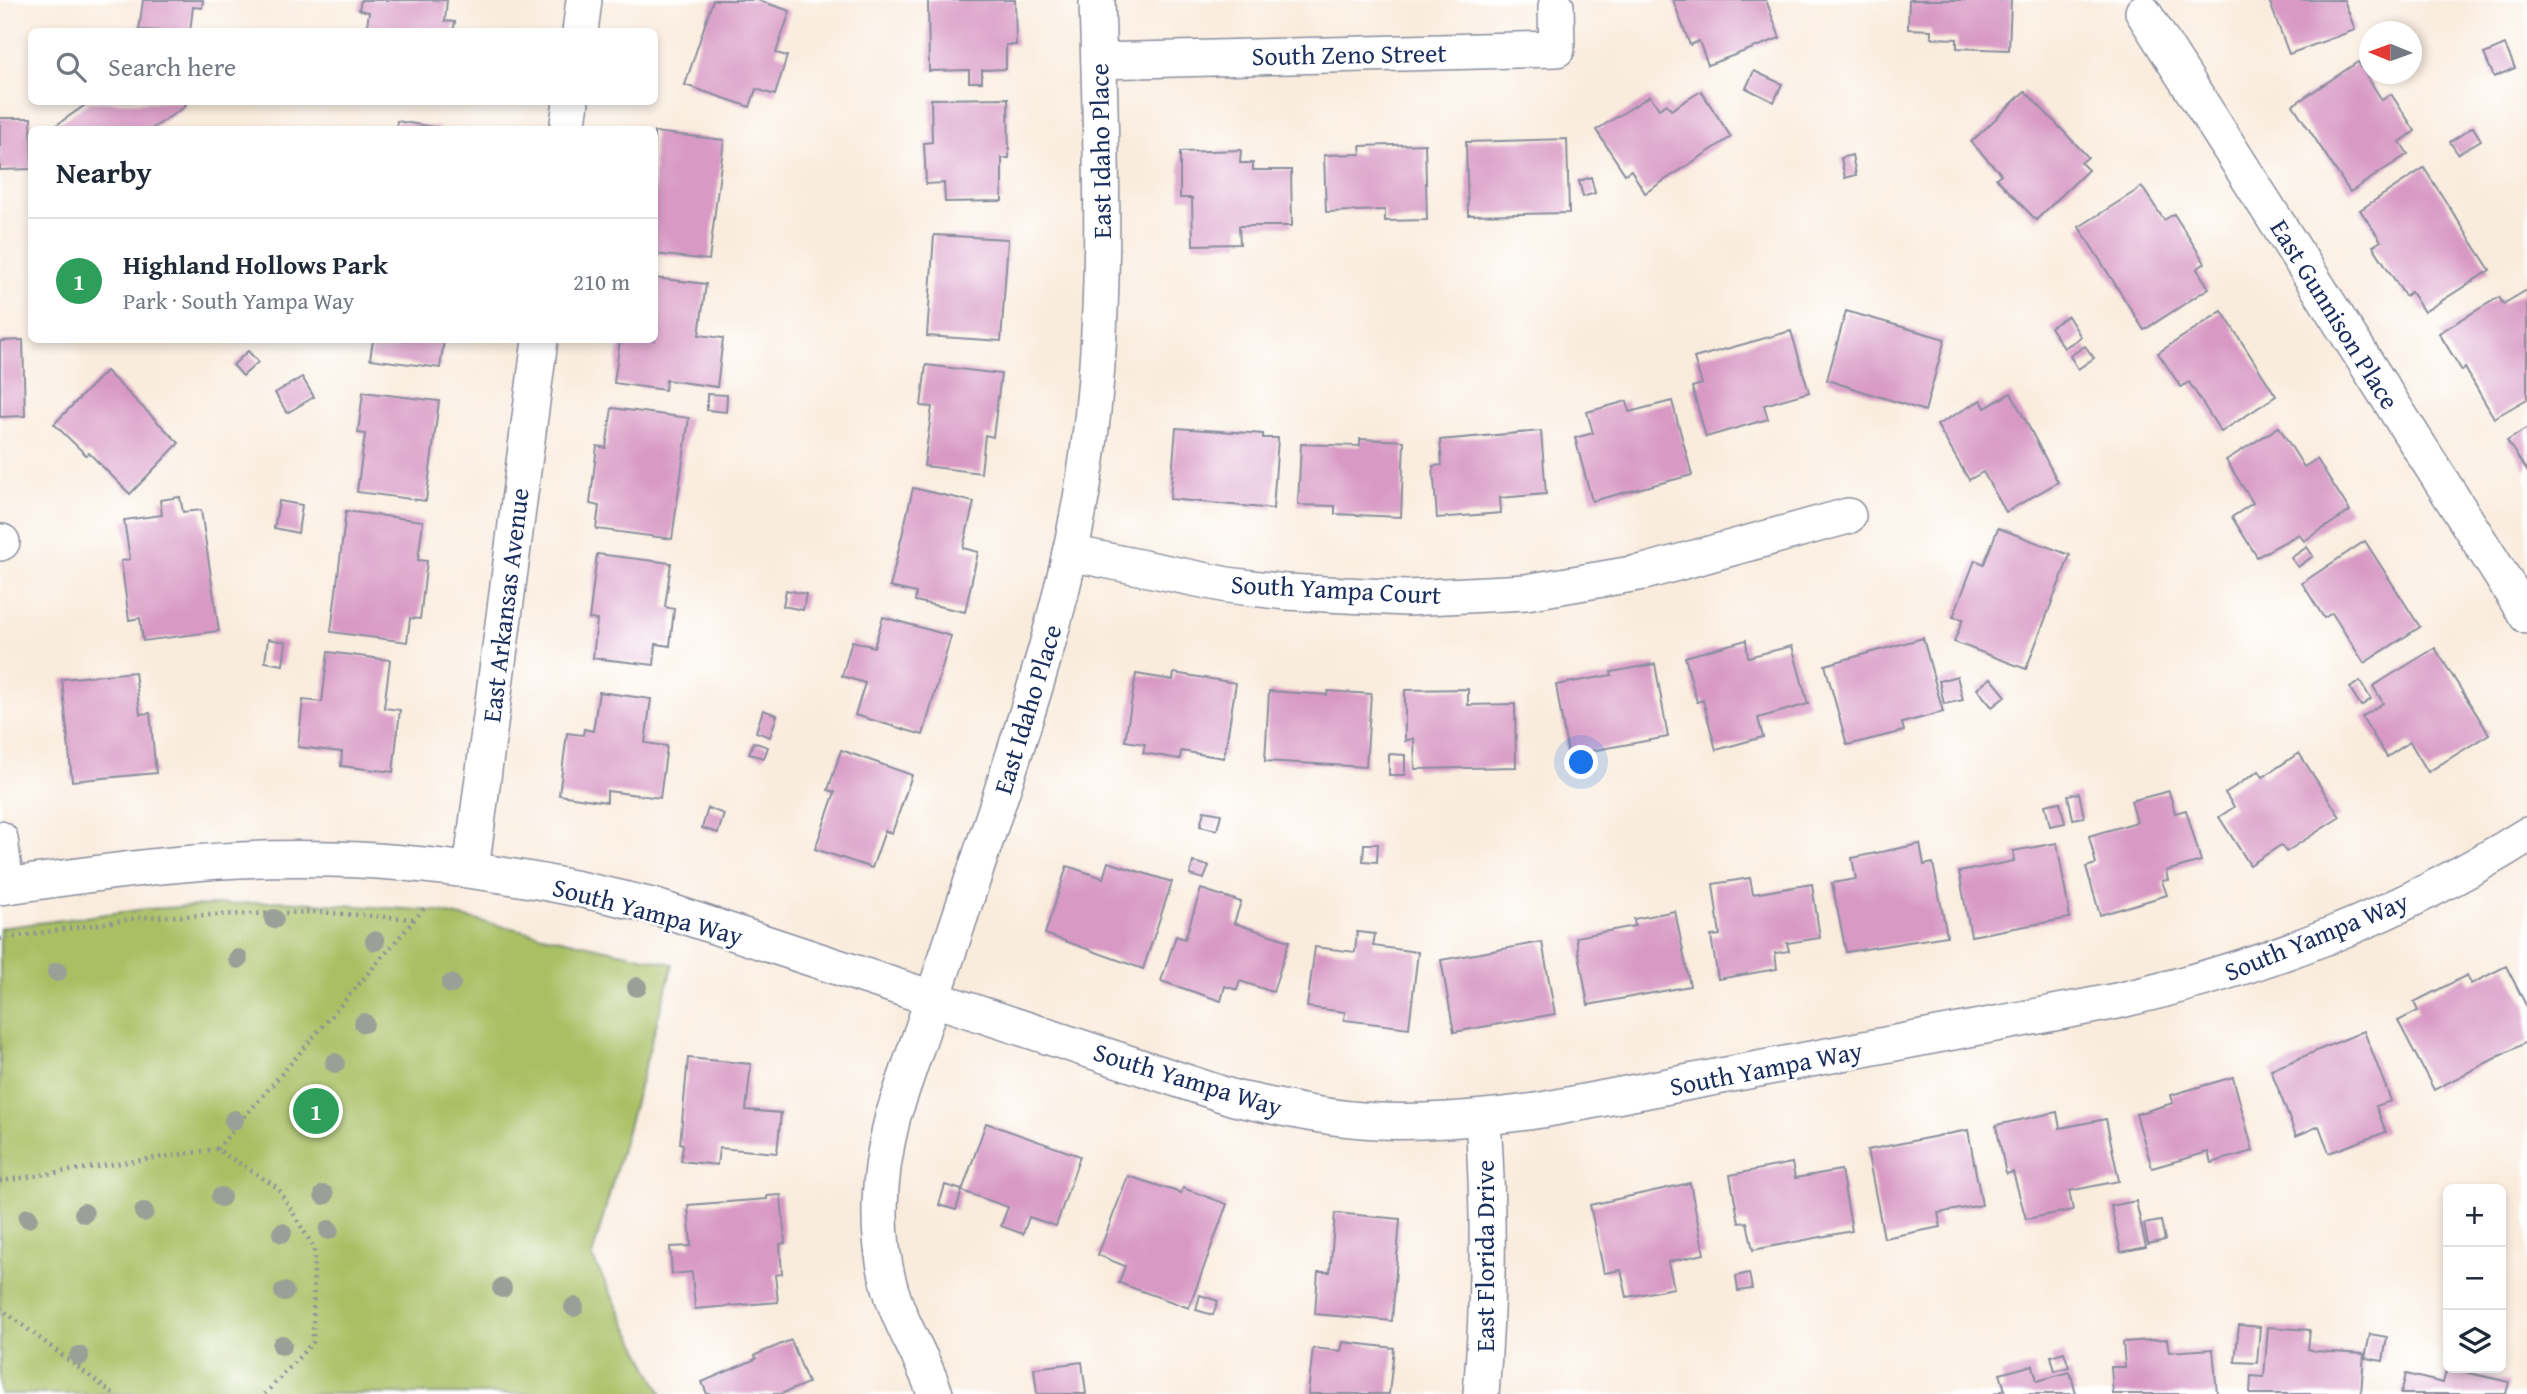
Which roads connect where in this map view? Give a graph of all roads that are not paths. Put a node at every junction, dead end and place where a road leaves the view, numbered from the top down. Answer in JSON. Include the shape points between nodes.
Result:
{"nodes":[{"id":1,"x":584,"y":0,"type":"edge"},
{"id":2,"x":1097,"y":0,"type":"edge"},
{"id":3,"x":1556,"y":6,"type":"dead end"},
{"id":4,"x":2143,"y":12,"type":"dead end"},
{"id":5,"x":580,"y":28,"type":"edge"},
{"id":6,"x":1099,"y":61,"type":"junction"},
{"id":7,"x":571,"y":105,"type":"edge"},
{"id":8,"x":568,"y":126,"type":"edge"},
{"id":9,"x":540,"y":343,"type":"edge"},
{"id":10,"x":1848,"y":516,"type":"dead end"},
{"id":11,"x":1070,"y":553,"type":"junction"},
{"id":12,"x":2527,"y":616,"type":"edge"},
{"id":13,"x":2527,"y":835,"type":"edge"},
{"id":14,"x":0,"y":839,"type":"edge"},
{"id":15,"x":471,"y":870,"type":"junction"},
{"id":16,"x":3,"y":886,"type":"edge"},
{"id":17,"x":933,"y":998,"type":"junction"},
{"id":18,"x":1483,"y":1119,"type":"junction"},
{"id":19,"x":935,"y":1394,"type":"edge"},
{"id":20,"x":1481,"y":1394,"type":"edge"}],
"edges":[{"from":1,"to":5,"type":"street"},
{"from":2,"to":6,"type":"street","name":"East Idaho Place"},
{"from":3,"to":6,"type":"street","name":"South Zeno Street","via":[[1557,49]]},
{"from":4,"to":12,"type":"street","name":"East Gunnison Place"},
{"from":6,"to":11,"type":"street","name":"East Idaho Place","via":[[1103,279],[1090,440]]},
{"from":7,"to":8,"type":"street"},
{"from":9,"to":15,"type":"street","name":"East Arkansas Avenue"},
{"from":10,"to":11,"type":"street","name":"South Yampa Court","via":[[1644,572],[1526,592],[1406,598],[1227,585]]},
{"from":11,"to":17,"type":"street","name":"East Idaho Place","via":[[1029,710]]},
{"from":13,"to":18,"type":"street","name":"South Yampa Way","via":[[2474,868],[2360,925],[2179,987]]},
{"from":14,"to":16,"type":"street"},
{"from":15,"to":16,"type":"street","name":"South Yampa Way","via":[[343,859],[261,859]]},
{"from":15,"to":17,"type":"street","name":"South Yampa Way","via":[[656,907]]},
{"from":17,"to":18,"type":"street","name":"South Yampa Way","via":[[1234,1098],[1304,1113],[1375,1121]]},
{"from":17,"to":19,"type":"street","name":"East Idaho Place","via":[[888,1135],[879,1205],[884,1266]]},
{"from":18,"to":20,"type":"street","name":"East Florida Drive","via":[[1488,1202],[1487,1328]]}]}
